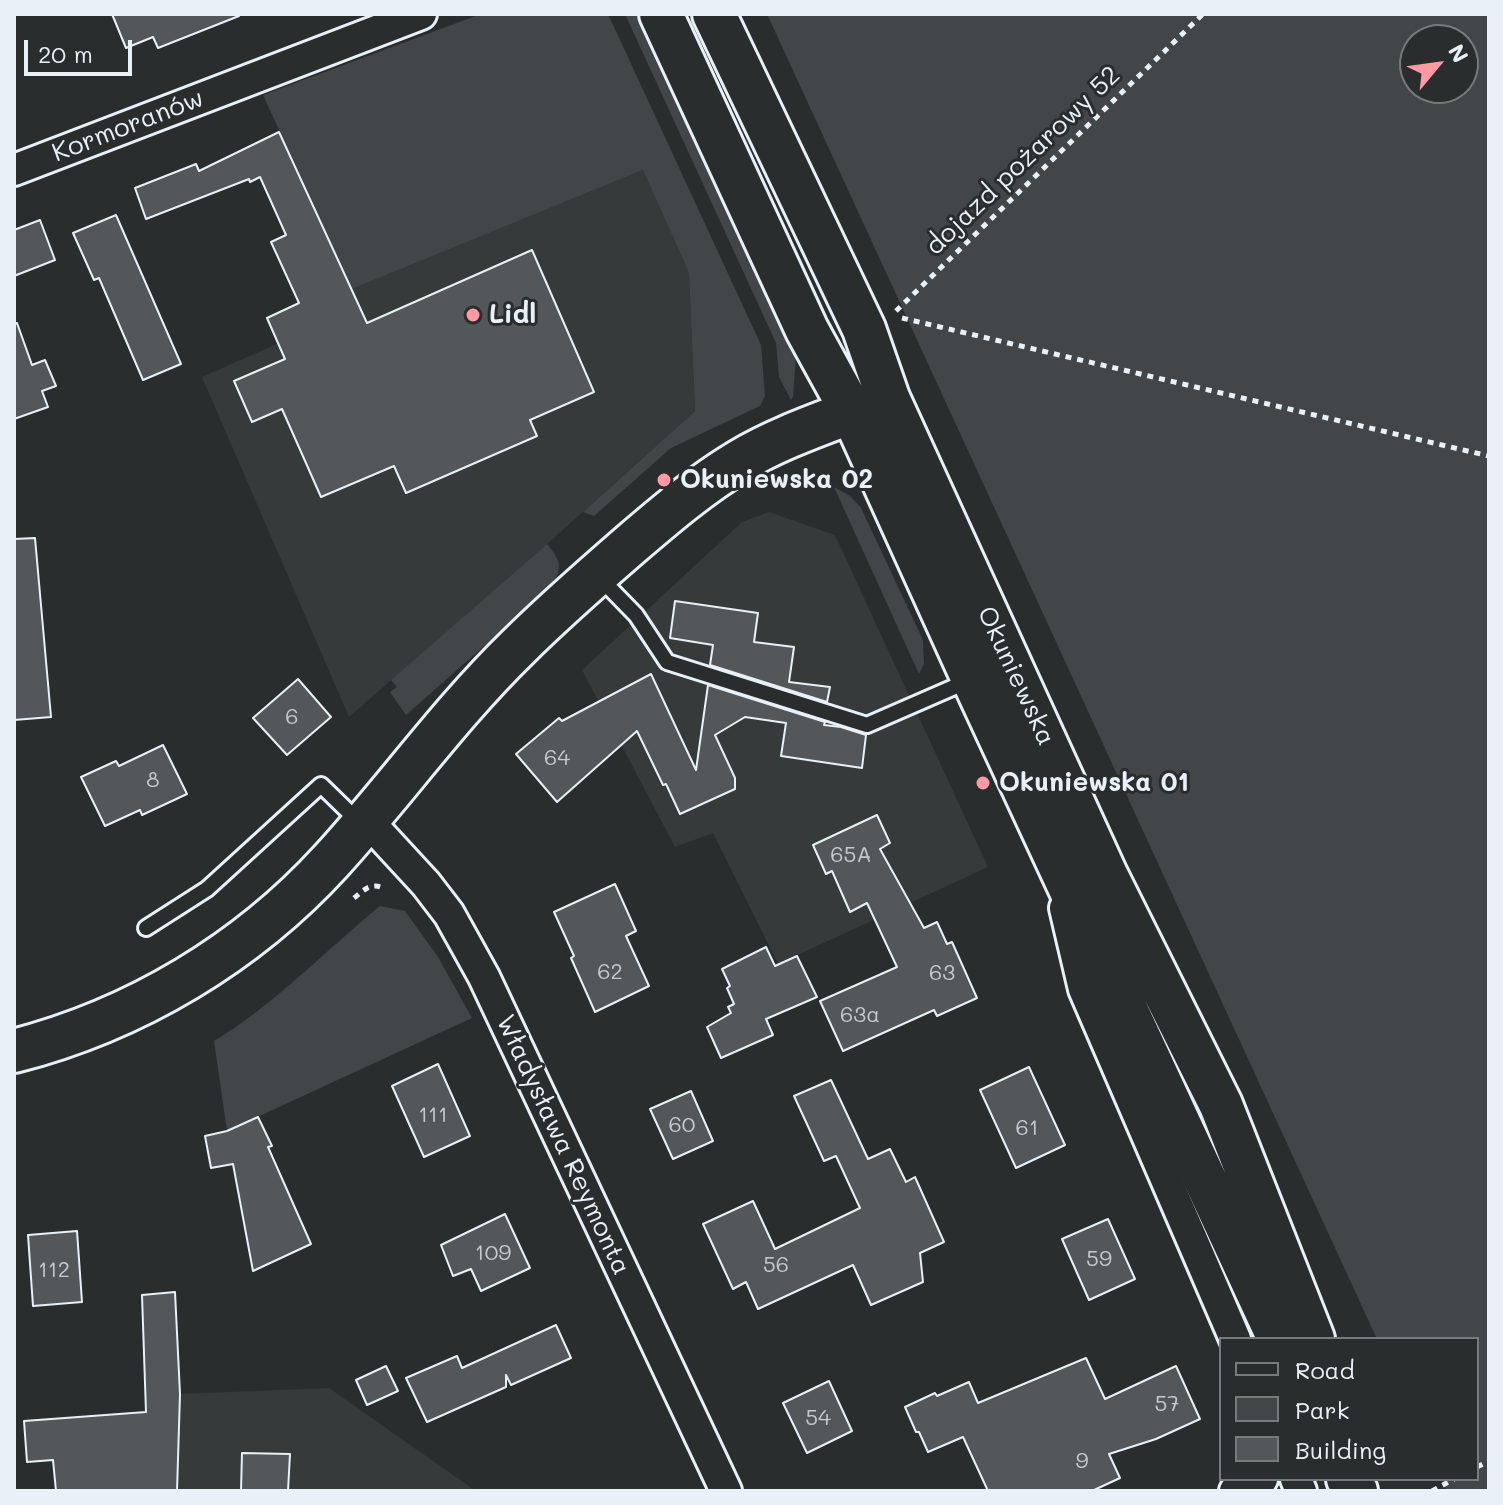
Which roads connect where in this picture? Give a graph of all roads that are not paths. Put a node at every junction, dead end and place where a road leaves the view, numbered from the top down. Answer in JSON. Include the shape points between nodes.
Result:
{"nodes":[{"id":1,"x":421,"y":14,"type":"edge"},
{"id":2,"x":661,"y":14,"type":"edge"},
{"id":3,"x":714,"y":14,"type":"edge"},
{"id":4,"x":14,"y":170,"type":"edge"},
{"id":5,"x":870,"y":405,"type":"junction"},
{"id":6,"x":596,"y":574,"type":"junction"},
{"id":7,"x":988,"y":684,"type":"junction"},
{"id":8,"x":1035,"y":719,"type":"junction"},
{"id":9,"x":365,"y":822,"type":"junction"},
{"id":10,"x":1048,"y":840,"type":"junction"},
{"id":11,"x":146,"y":928,"type":"dead end"},
{"id":12,"x":14,"y":1051,"type":"edge"},
{"id":13,"x":1234,"y":1337,"type":"edge"},
{"id":14,"x":1278,"y":1337,"type":"edge"},
{"id":15,"x":1312,"y":1337,"type":"edge"},
{"id":16,"x":1258,"y":1481,"type":"edge"},
{"id":17,"x":726,"y":1491,"type":"edge"},
{"id":18,"x":1235,"y":1491,"type":"edge"}],
"edges":[{"from":1,"to":4,"type":"street","name":"Kormoranów"},
{"from":2,"to":5,"type":"main road","name":"Okuniewska","via":[[807,330]]},
{"from":3,"to":5,"type":"main road","name":"Okuniewska","via":[[864,329]]},
{"from":5,"to":6,"type":"main road","via":[[740,461],[681,501]]},
{"from":5,"to":7,"type":"main road","name":"Okuniewska"},
{"from":5,"to":8,"type":"main road","name":"Okuniewska"},
{"from":6,"to":7,"type":"lane","via":[[636,615],[667,662],[867,725]]},
{"from":6,"to":9,"type":"main road","via":[[517,648]]},
{"from":7,"to":8,"type":"lane"},
{"from":7,"to":10,"type":"main road","name":"Okuniewska"},
{"from":8,"to":15,"type":"main road","name":"Okuniewska","via":[[1221,1105]]},
{"from":9,"to":11,"type":"lane","via":[[321,785],[207,889]]},
{"from":9,"to":12,"type":"main road","via":[[292,900],[236,946],[117,1016]]},
{"from":9,"to":17,"type":"street","name":"Władysława Reymonta","via":[[426,884],[484,977]]},
{"from":10,"to":13,"type":"street","name":"Okuniewska","via":[[1084,989]]},
{"from":10,"to":14,"type":"main road","name":"Okuniewska"},
{"from":16,"to":18,"type":"street"}]}
